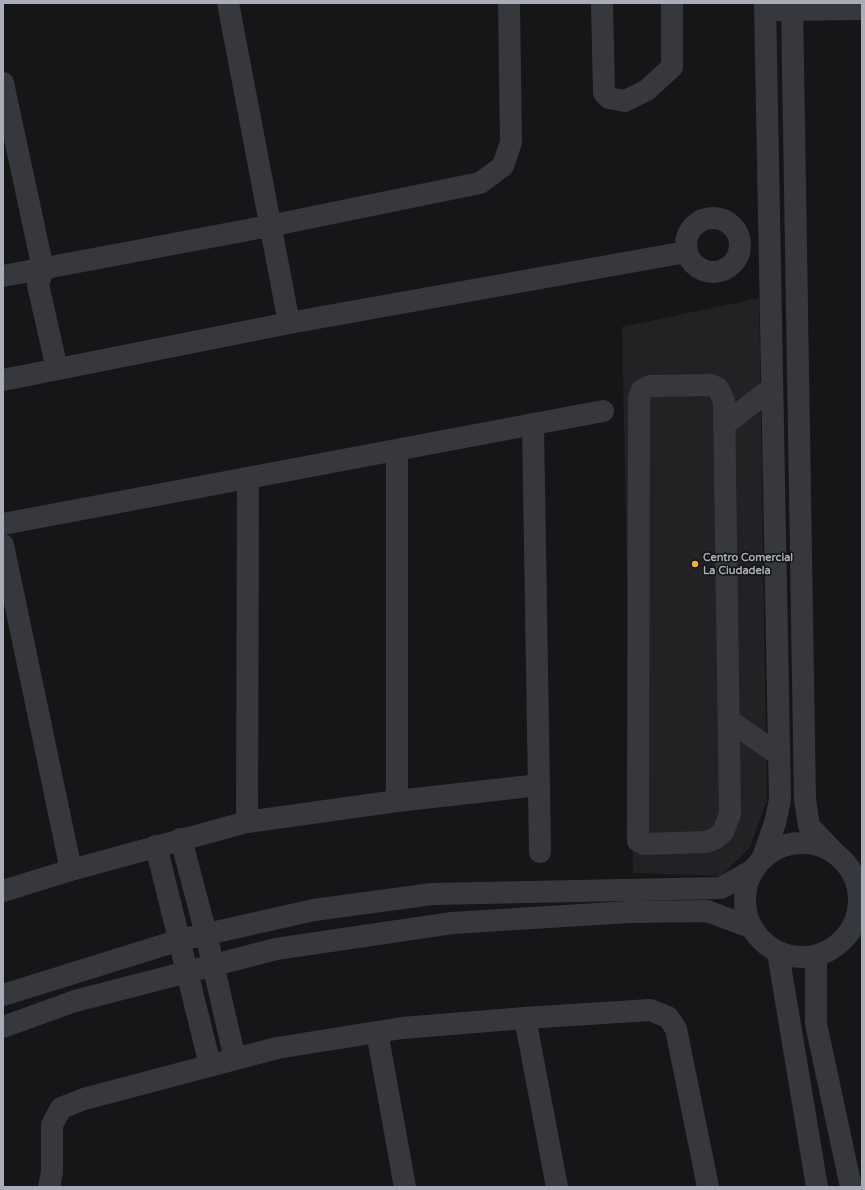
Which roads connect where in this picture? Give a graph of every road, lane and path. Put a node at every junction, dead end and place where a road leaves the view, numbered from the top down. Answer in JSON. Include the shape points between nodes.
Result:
{"nodes":[{"id":1,"x":228,"y":3,"type":"edge"},
{"id":2,"x":509,"y":3,"type":"edge"},
{"id":3,"x":602,"y":3,"type":"edge"},
{"id":4,"x":672,"y":3,"type":"edge"},
{"id":5,"x":792,"y":6,"type":"edge"},
{"id":6,"x":765,"y":7,"type":"edge"},
{"id":7,"x":862,"y":9,"type":"edge"},
{"id":8,"x":3,"y":84,"type":"edge"},
{"id":9,"x":269,"y":226,"type":"junction"},
{"id":10,"x":686,"y":252,"type":"dead end"},
{"id":11,"x":43,"y":268,"type":"junction"},
{"id":12,"x":3,"y":276,"type":"edge"},
{"id":13,"x":289,"y":323,"type":"junction"},
{"id":14,"x":56,"y":368,"type":"junction"},
{"id":15,"x":3,"y":380,"type":"edge"},
{"id":16,"x":772,"y":388,"type":"junction"},
{"id":17,"x":603,"y":411,"type":"dead end"},
{"id":18,"x":533,"y":424,"type":"junction"},
{"id":19,"x":724,"y":425,"type":"junction"},
{"id":20,"x":397,"y":450,"type":"junction"},
{"id":21,"x":248,"y":478,"type":"junction"},
{"id":22,"x":3,"y":524,"type":"edge"},
{"id":23,"x":3,"y":545,"type":"edge"},
{"id":24,"x":730,"y":721,"type":"junction"},
{"id":25,"x":779,"y":755,"type":"junction"},
{"id":26,"x":539,"y":785,"type":"junction"},
{"id":27,"x":397,"y":801,"type":"junction"},
{"id":28,"x":247,"y":822,"type":"junction"},
{"id":29,"x":181,"y":839,"type":"junction"},
{"id":30,"x":156,"y":846,"type":"junction"},
{"id":31,"x":540,"y":852,"type":"dead end"},
{"id":32,"x":834,"y":852,"type":"junction"},
{"id":33,"x":757,"y":864,"type":"junction"},
{"id":34,"x":72,"y":870,"type":"junction"},
{"id":35,"x":859,"y":882,"type":"edge"},
{"id":36,"x":3,"y":892,"type":"edge"},
{"id":37,"x":859,"y":918,"type":"edge"},
{"id":38,"x":750,"y":927,"type":"junction"},
{"id":39,"x":206,"y":934,"type":"junction"},
{"id":40,"x":180,"y":941,"type":"junction"},
{"id":41,"x":778,"y":953,"type":"junction"},
{"id":42,"x":816,"y":956,"type":"junction"},
{"id":43,"x":212,"y":966,"type":"junction"},
{"id":44,"x":187,"y":973,"type":"junction"},
{"id":45,"x":3,"y":995,"type":"edge"},
{"id":46,"x":525,"y":1018,"type":"junction"},
{"id":47,"x":3,"y":1027,"type":"edge"},
{"id":48,"x":378,"y":1032,"type":"junction"},
{"id":49,"x":235,"y":1059,"type":"junction"},
{"id":50,"x":210,"y":1065,"type":"junction"},
{"id":51,"x":48,"y":1187,"type":"edge"},
{"id":52,"x":405,"y":1187,"type":"edge"},
{"id":53,"x":557,"y":1187,"type":"edge"},
{"id":54,"x":708,"y":1187,"type":"edge"},
{"id":55,"x":818,"y":1187,"type":"edge"},
{"id":56,"x":851,"y":1187,"type":"edge"}],
"edges":[{"from":1,"to":9,"type":"street"},
{"from":2,"to":9,"type":"street","via":[[511,142],[503,166],[480,183]]},
{"from":3,"to":4,"type":"street","via":[[604,93],[609,98],[625,101],[647,90],[672,67]]},
{"from":5,"to":6,"type":"street"},
{"from":5,"to":7,"type":"street"},
{"from":5,"to":32,"type":"street","via":[[806,800],[809,826]]},
{"from":6,"to":16,"type":"street"},
{"from":8,"to":11,"type":"street"},
{"from":9,"to":11,"type":"street"},
{"from":9,"to":13,"type":"street"},
{"from":10,"to":13,"type":"street"},
{"from":11,"to":12,"type":"street"},
{"from":11,"to":14,"type":"street","via":[[38,285]]},
{"from":13,"to":14,"type":"street"},
{"from":14,"to":15,"type":"street"},
{"from":16,"to":19,"type":"street"},
{"from":16,"to":25,"type":"street"},
{"from":17,"to":18,"type":"street"},
{"from":18,"to":20,"type":"street"},
{"from":18,"to":26,"type":"street"},
{"from":19,"to":24,"type":"street"},
{"from":19,"to":24,"type":"street","via":[[724,401],[718,388],[711,385],[650,386],[640,392],[640,843],[706,842],[723,832],[731,803]]},
{"from":20,"to":21,"type":"street"},
{"from":20,"to":27,"type":"street"},
{"from":21,"to":22,"type":"street"},
{"from":21,"to":28,"type":"street"},
{"from":23,"to":34,"type":"street"},
{"from":24,"to":25,"type":"street"},
{"from":25,"to":33,"type":"street","via":[[780,800],[774,823]]},
{"from":26,"to":27,"type":"street"},
{"from":26,"to":31,"type":"street"},
{"from":27,"to":28,"type":"street"},
{"from":28,"to":29,"type":"street"},
{"from":29,"to":30,"type":"street"},
{"from":29,"to":39,"type":"street"},
{"from":30,"to":34,"type":"street"},
{"from":30,"to":40,"type":"street"},
{"from":32,"to":33,"type":"street","via":[[817,844],[798,842],[779,847]]},
{"from":32,"to":35,"type":"street","via":[[848,865]]},
{"from":33,"to":38,"type":"street","via":[[744,890],[744,909]]},
{"from":33,"to":39,"type":"street","via":[[721,888],[432,894],[314,910]]},
{"from":34,"to":36,"type":"street"},
{"from":35,"to":37,"type":"street"},
{"from":37,"to":42,"type":"street","via":[[847,936],[833,948]]},
{"from":38,"to":41,"type":"street","via":[[762,942]]},
{"from":38,"to":43,"type":"street","via":[[707,911],[629,912],[452,923],[276,949]]},
{"from":39,"to":40,"type":"street"},
{"from":39,"to":43,"type":"street"},
{"from":40,"to":44,"type":"street"},
{"from":40,"to":45,"type":"street"},
{"from":41,"to":42,"type":"street","via":[[797,958]]},
{"from":41,"to":55,"type":"street"},
{"from":42,"to":56,"type":"street","via":[[816,1024]]},
{"from":43,"to":44,"type":"street"},
{"from":43,"to":49,"type":"street"},
{"from":44,"to":47,"type":"street","via":[[75,1001]]},
{"from":44,"to":50,"type":"street"},
{"from":46,"to":48,"type":"street"},
{"from":46,"to":53,"type":"street"},
{"from":46,"to":54,"type":"street","via":[[650,1010],[668,1018],[676,1029]]},
{"from":48,"to":49,"type":"street","via":[[277,1048]]},
{"from":48,"to":52,"type":"street"},
{"from":49,"to":50,"type":"street"},
{"from":50,"to":51,"type":"street","via":[[84,1099],[61,1108],[52,1125],[52,1172]]}]}
